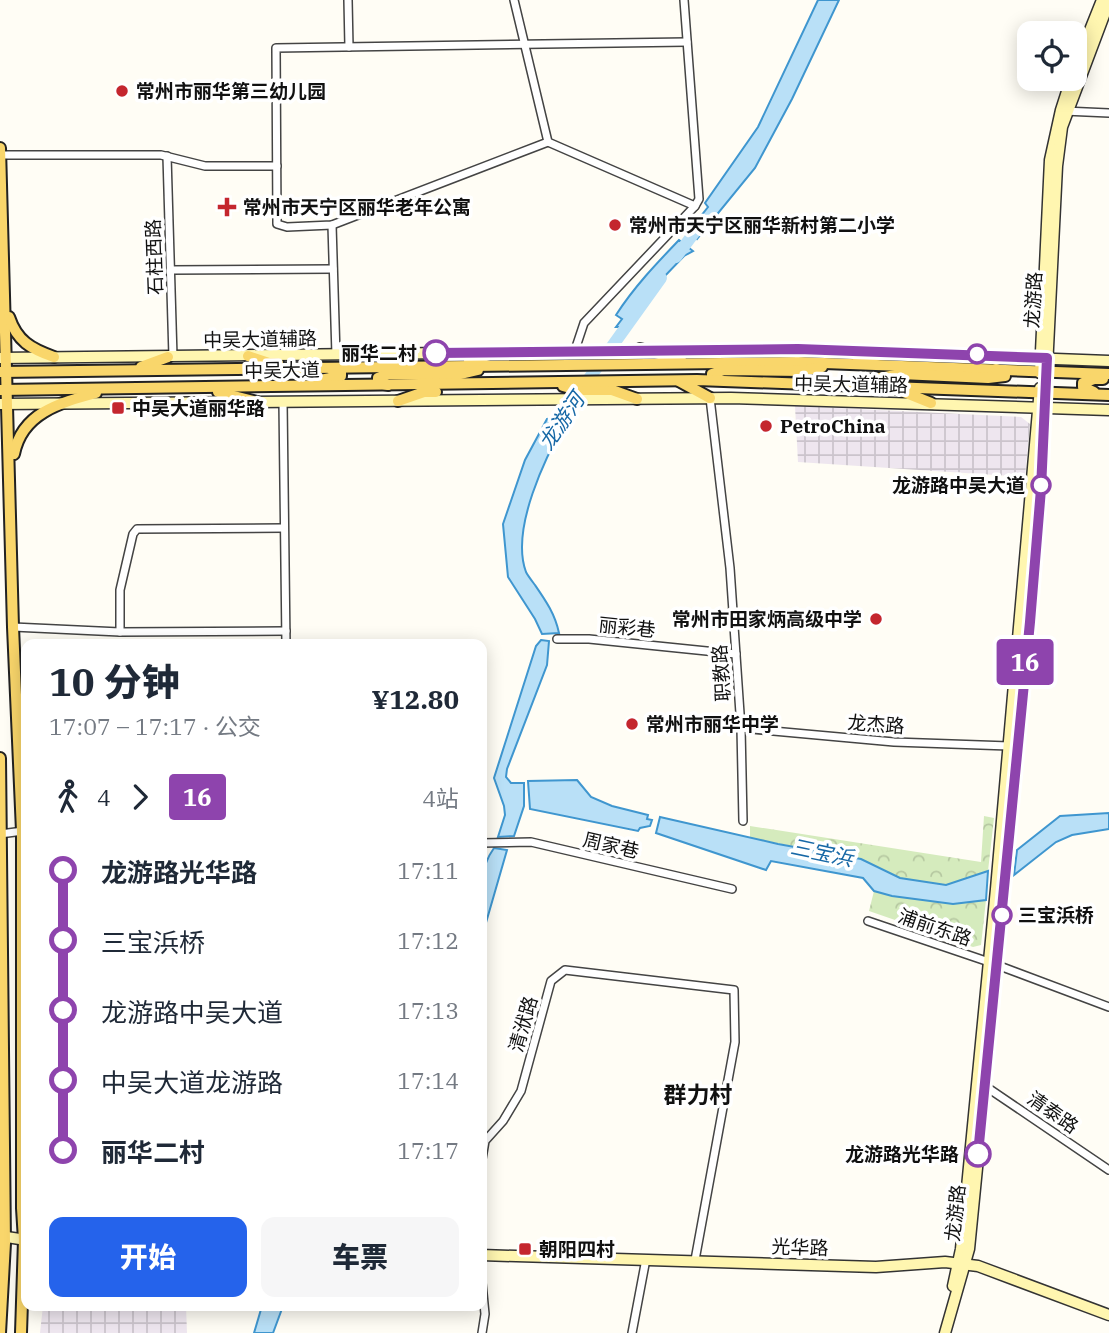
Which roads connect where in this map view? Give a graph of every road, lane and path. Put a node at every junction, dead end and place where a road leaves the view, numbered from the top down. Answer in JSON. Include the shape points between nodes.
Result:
{"nodes":[{"id":1,"x":348,"y":0,"type":"edge"},
{"id":2,"x":514,"y":0,"type":"edge"},
{"id":3,"x":684,"y":0,"type":"edge"},
{"id":4,"x":1102,"y":0,"type":"edge"},
{"id":5,"x":1109,"y":2,"type":"edge"},
{"id":6,"x":1087,"y":38,"type":"edge"},
{"id":7,"x":687,"y":42,"type":"junction"},
{"id":8,"x":525,"y":45,"type":"junction"},
{"id":9,"x":349,"y":47,"type":"junction"},
{"id":10,"x":1069,"y":91,"type":"edge"},
{"id":11,"x":1065,"y":111,"type":"junction"},
{"id":12,"x":1109,"y":113,"type":"edge"},
{"id":13,"x":548,"y":142,"type":"junction"},
{"id":14,"x":0,"y":148,"type":"edge"},
{"id":15,"x":0,"y":155,"type":"edge"},
{"id":16,"x":167,"y":156,"type":"junction"},
{"id":17,"x":277,"y":166,"type":"junction"},
{"id":18,"x":695,"y":206,"type":"junction"},
{"id":19,"x":332,"y":225,"type":"junction"},
{"id":20,"x":333,"y":269,"type":"junction"},
{"id":21,"x":171,"y":270,"type":"junction"},
{"id":22,"x":6,"y":308,"type":"junction"},
{"id":23,"x":640,"y":349,"type":"junction"},
{"id":24,"x":575,"y":350,"type":"junction"},
{"id":25,"x":500,"y":352,"type":"junction"},
{"id":26,"x":893,"y":352,"type":"junction"},
{"id":27,"x":336,"y":355,"type":"junction"},
{"id":28,"x":248,"y":356,"type":"junction"},
{"id":29,"x":54,"y":357,"type":"junction"},
{"id":30,"x":171,"y":357,"type":"junction"},
{"id":31,"x":1044,"y":357,"type":"junction"},
{"id":32,"x":4,"y":358,"type":"edge"},
{"id":33,"x":1109,"y":361,"type":"edge"},
{"id":34,"x":844,"y":363,"type":"junction"},
{"id":35,"x":669,"y":364,"type":"junction"},
{"id":36,"x":694,"y":364,"type":"junction"},
{"id":37,"x":498,"y":365,"type":"junction"},
{"id":38,"x":415,"y":367,"type":"junction"},
{"id":39,"x":330,"y":368,"type":"junction"},
{"id":40,"x":992,"y":368,"type":"junction"},
{"id":41,"x":311,"y":369,"type":"junction"},
{"id":42,"x":130,"y":370,"type":"junction"},
{"id":43,"x":1044,"y":370,"type":"junction"},
{"id":44,"x":4,"y":371,"type":"edge"},
{"id":45,"x":69,"y":371,"type":"junction"},
{"id":46,"x":1109,"y":374,"type":"edge"},
{"id":47,"x":677,"y":380,"type":"junction"},
{"id":48,"x":1109,"y":380,"type":"edge"},
{"id":49,"x":720,"y":381,"type":"junction"},
{"id":50,"x":489,"y":385,"type":"junction"},
{"id":51,"x":844,"y":385,"type":"junction"},
{"id":52,"x":389,"y":386,"type":"junction"},
{"id":53,"x":890,"y":387,"type":"junction"},
{"id":54,"x":202,"y":388,"type":"junction"},
{"id":55,"x":220,"y":388,"type":"junction"},
{"id":56,"x":4,"y":390,"type":"edge"},
{"id":57,"x":66,"y":390,"type":"junction"},
{"id":58,"x":110,"y":390,"type":"junction"},
{"id":59,"x":577,"y":390,"type":"junction"},
{"id":60,"x":597,"y":390,"type":"junction"},
{"id":61,"x":1043,"y":393,"type":"junction"},
{"id":62,"x":1104,"y":395,"type":"edge"},
{"id":63,"x":710,"y":398,"type":"junction"},
{"id":64,"x":637,"y":399,"type":"joint"},
{"id":65,"x":398,"y":401,"type":"junction"},
{"id":66,"x":257,"y":402,"type":"junction"},
{"id":67,"x":283,"y":402,"type":"junction"},
{"id":68,"x":931,"y":403,"type":"junction"},
{"id":69,"x":4,"y":404,"type":"edge"},
{"id":70,"x":64,"y":404,"type":"junction"},
{"id":71,"x":1043,"y":406,"type":"junction"},
{"id":72,"x":1109,"y":410,"type":"edge"},
{"id":73,"x":10,"y":471,"type":"junction"},
{"id":74,"x":284,"y":528,"type":"junction"},
{"id":75,"x":13,"y":627,"type":"junction"},
{"id":76,"x":286,"y":631,"type":"junction"},
{"id":77,"x":120,"y":632,"type":"junction"},
{"id":78,"x":286,"y":639,"type":"edge"},
{"id":79,"x":557,"y":639,"type":"dead end"},
{"id":80,"x":736,"y":654,"type":"junction"},
{"id":81,"x":741,"y":728,"type":"junction"},
{"id":82,"x":1009,"y":746,"type":"junction"},
{"id":83,"x":0,"y":758,"type":"edge"},
{"id":84,"x":21,"y":775,"type":"edge"},
{"id":85,"x":743,"y":821,"type":"dead end"},
{"id":86,"x":21,"y":831,"type":"edge"},
{"id":87,"x":1,"y":834,"type":"edge"},
{"id":88,"x":487,"y":843,"type":"edge"},
{"id":89,"x":1002,"y":862,"type":"junction"},
{"id":90,"x":732,"y":889,"type":"dead end"},
{"id":91,"x":868,"y":921,"type":"dead end"},
{"id":92,"x":993,"y":964,"type":"junction"},
{"id":93,"x":1109,"y":1007,"type":"edge"},
{"id":94,"x":981,"y":1084,"type":"junction"},
{"id":95,"x":487,"y":1139,"type":"edge"},
{"id":96,"x":1109,"y":1170,"type":"edge"},
{"id":97,"x":2,"y":1240,"type":"edge"},
{"id":98,"x":21,"y":1240,"type":"edge"},
{"id":99,"x":487,"y":1255,"type":"edge"},
{"id":100,"x":646,"y":1259,"type":"junction"},
{"id":101,"x":695,"y":1260,"type":"junction"},
{"id":102,"x":963,"y":1263,"type":"junction"},
{"id":103,"x":2,"y":1291,"type":"junction"},
{"id":104,"x":21,"y":1293,"type":"edge"},
{"id":105,"x":22,"y":1311,"type":"edge"},
{"id":106,"x":485,"y":1311,"type":"edge"},
{"id":107,"x":1109,"y":1315,"type":"edge"},
{"id":108,"x":1,"y":1333,"type":"edge"},
{"id":109,"x":21,"y":1333,"type":"edge"},
{"id":110,"x":482,"y":1333,"type":"edge"},
{"id":111,"x":632,"y":1333,"type":"edge"},
{"id":112,"x":938,"y":1333,"type":"edge"},
{"id":113,"x":944,"y":1333,"type":"edge"}],
"edges":[{"from":1,"to":9,"type":"street"},
{"from":2,"to":8,"type":"street"},
{"from":3,"to":7,"type":"street"},
{"from":4,"to":6,"type":"main road"},
{"from":5,"to":11,"type":"main road","name":"龙游路"},
{"from":7,"to":8,"type":"street"},
{"from":7,"to":18,"type":"street","via":[[699,199]]},
{"from":8,"to":9,"type":"street"},
{"from":8,"to":13,"type":"street"},
{"from":9,"to":17,"type":"street","via":[[276,48]]},
{"from":10,"to":11,"type":"main road","name":"龙游路"},
{"from":11,"to":12,"type":"street"},
{"from":11,"to":31,"type":"main road","name":"龙游路","via":[[1056,166]]},
{"from":13,"to":18,"type":"street"},
{"from":13,"to":19,"type":"street"},
{"from":14,"to":15,"type":"main road"},
{"from":15,"to":16,"type":"street"},
{"from":15,"to":22,"type":"main road"},
{"from":16,"to":17,"type":"street","via":[[205,166]]},
{"from":16,"to":21,"type":"street","name":"石柱西路"},
{"from":17,"to":19,"type":"street","via":[[277,224]]},
{"from":18,"to":24,"type":"street","via":[[584,323]]},
{"from":19,"to":20,"type":"street"},
{"from":20,"to":21,"type":"street"},
{"from":20,"to":27,"type":"street"},
{"from":21,"to":30,"type":"street","name":"石柱西路"},
{"from":22,"to":29,"type":"main road","via":[[20,339]]},
{"from":22,"to":32,"type":"main road"},
{"from":23,"to":24,"type":"main road","name":"中吴大道辅路"},
{"from":23,"to":26,"type":"main road","name":"中吴大道辅路"},
{"from":23,"to":36,"type":"main road"},
{"from":24,"to":25,"type":"main road","name":"中吴大道辅路"},
{"from":25,"to":27,"type":"main road","name":"中吴大道辅路"},
{"from":25,"to":38,"type":"main road"},
{"from":26,"to":31,"type":"main road","name":"中吴大道辅路"},
{"from":26,"to":34,"type":"main road"},
{"from":27,"to":28,"type":"main road","name":"中吴大道辅路"},
{"from":28,"to":30,"type":"main road","name":"中吴大道辅路"},
{"from":28,"to":41,"type":"main road"},
{"from":29,"to":30,"type":"main road","name":"中吴大道辅路"},
{"from":29,"to":32,"type":"main road","name":"中吴大道辅路"},
{"from":30,"to":42,"type":"main road"},
{"from":31,"to":33,"type":"main road","name":"中吴大道辅路"},
{"from":31,"to":43,"type":"main road","name":"龙游路"},
{"from":32,"to":44,"type":"main road"},
{"from":34,"to":36,"type":"main road","name":"中吴大道"},
{"from":34,"to":40,"type":"main road","name":"中吴大道"},
{"from":34,"to":49,"type":"main road","via":[[803,371],[724,370],[712,374]]},
{"from":35,"to":36,"type":"main road","name":"中吴大道"},
{"from":35,"to":37,"type":"main road","name":"中吴大道"},
{"from":35,"to":60,"type":"main road","via":[[677,371],[636,375]]},
{"from":37,"to":38,"type":"main road","name":"中吴大道"},
{"from":37,"to":52,"type":"main road","via":[[461,374],[377,378],[378,383]]},
{"from":38,"to":39,"type":"main road","name":"中吴大道"},
{"from":39,"to":41,"type":"main road","name":"中吴大道"},
{"from":39,"to":55,"type":"main road","via":[[341,376]]},
{"from":40,"to":43,"type":"main road","name":"中吴大道"},
{"from":40,"to":51,"type":"main road","via":[[1005,376],[901,374]]},
{"from":41,"to":42,"type":"main road","name":"中吴大道"},
{"from":42,"to":45,"type":"main road","name":"中吴大道"},
{"from":43,"to":46,"type":"main road","name":"中吴大道"},
{"from":43,"to":61,"type":"main road","name":"龙游路"},
{"from":44,"to":45,"type":"main road","name":"中吴大道"},
{"from":44,"to":56,"type":"main road"},
{"from":45,"to":57,"type":"main road","via":[[44,378],[45,384]]},
{"from":47,"to":49,"type":"main road"},
{"from":47,"to":60,"type":"main road"},
{"from":47,"to":63,"type":"main road"},
{"from":48,"to":62,"type":"main road","via":[[1083,383]]},
{"from":49,"to":51,"type":"main road"},
{"from":50,"to":52,"type":"main road","name":"中吴大道"},
{"from":50,"to":59,"type":"main road","name":"中吴大道","via":[[557,384]]},
{"from":50,"to":65,"type":"main road","via":[[466,392],[424,392]]},
{"from":51,"to":53,"type":"main road"},
{"from":52,"to":55,"type":"main road","name":"中吴大道"},
{"from":53,"to":61,"type":"main road"},
{"from":53,"to":68,"type":"main road"},
{"from":54,"to":55,"type":"main road","name":"中吴大道"},
{"from":54,"to":58,"type":"main road","name":"中吴大道"},
{"from":54,"to":66,"type":"main road"},
{"from":56,"to":57,"type":"main road","name":"中吴大道"},
{"from":56,"to":69,"type":"main road"},
{"from":57,"to":58,"type":"main road","name":"中吴大道"},
{"from":58,"to":70,"type":"main road"},
{"from":59,"to":60,"type":"main road","name":"中吴大道"},
{"from":59,"to":65,"type":"main road"},
{"from":60,"to":64,"type":"main road"},
{"from":61,"to":62,"type":"main road"},
{"from":61,"to":71,"type":"main road","name":"龙游路"},
{"from":63,"to":64,"type":"main road","name":"中吴大道辅路"},
{"from":63,"to":68,"type":"main road","name":"中吴大道辅路"},
{"from":63,"to":80,"type":"street","name":"职教路"},
{"from":65,"to":67,"type":"main road"},
{"from":66,"to":67,"type":"main road"},
{"from":66,"to":70,"type":"main road"},
{"from":67,"to":74,"type":"street"},
{"from":68,"to":71,"type":"main road","name":"中吴大道辅路"},
{"from":69,"to":70,"type":"main road"},
{"from":69,"to":73,"type":"main road"},
{"from":70,"to":73,"type":"main road","via":[[36,415],[25,426]]},
{"from":71,"to":72,"type":"main road","name":"中吴大道辅路"},
{"from":71,"to":82,"type":"main road","name":"龙游路"},
{"from":71,"to":89,"type":"main road","name":"龙游路","via":[[1030,622]]},
{"from":73,"to":75,"type":"main road"},
{"from":74,"to":76,"type":"street"},
{"from":74,"to":77,"type":"street","via":[[137,529],[120,590]]},
{"from":75,"to":77,"type":"street"},
{"from":75,"to":84,"type":"main road"},
{"from":76,"to":77,"type":"street"},
{"from":76,"to":78,"type":"street"},
{"from":79,"to":80,"type":"street","name":"丽彩巷"},
{"from":80,"to":81,"type":"street","name":"职教路"},
{"from":81,"to":82,"type":"street","name":"龙杰路","via":[[894,742]]},
{"from":81,"to":85,"type":"street","name":"职教路"},
{"from":82,"to":89,"type":"main road","name":"龙游路"},
{"from":83,"to":87,"type":"main road"},
{"from":86,"to":87,"type":"street"},
{"from":87,"to":97,"type":"main road"},
{"from":88,"to":90,"type":"street","name":"周家巷","via":[[531,842]]},
{"from":89,"to":92,"type":"main road","name":"龙游路"},
{"from":91,"to":92,"type":"street","name":"浦前东路"},
{"from":92,"to":93,"type":"street","name":"浦前东路"},
{"from":92,"to":94,"type":"main road","name":"龙游路"},
{"from":94,"to":96,"type":"street","name":"清泰路"},
{"from":94,"to":102,"type":"main road","name":"龙游路"},
{"from":95,"to":101,"type":"street","name":"清洑路","via":[[521,1091],[551,981],[565,970],[734,990],[735,1042]]},
{"from":97,"to":98,"type":"main road"},
{"from":97,"to":103,"type":"main road"},
{"from":99,"to":100,"type":"main road","name":"光华路"},
{"from":100,"to":101,"type":"main road","name":"光华路"},
{"from":100,"to":111,"type":"street"},
{"from":101,"to":102,"type":"main road","name":"光华路","via":[[876,1267]]},
{"from":102,"to":107,"type":"main road","name":"光华路"},
{"from":102,"to":112,"type":"main road","name":"龙游路"},
{"from":102,"to":113,"type":"main road","name":"龙游路"},
{"from":103,"to":104,"type":"main road"},
{"from":103,"to":108,"type":"main road"},
{"from":105,"to":109,"type":"main road"},
{"from":106,"to":110,"type":"street"}]}
